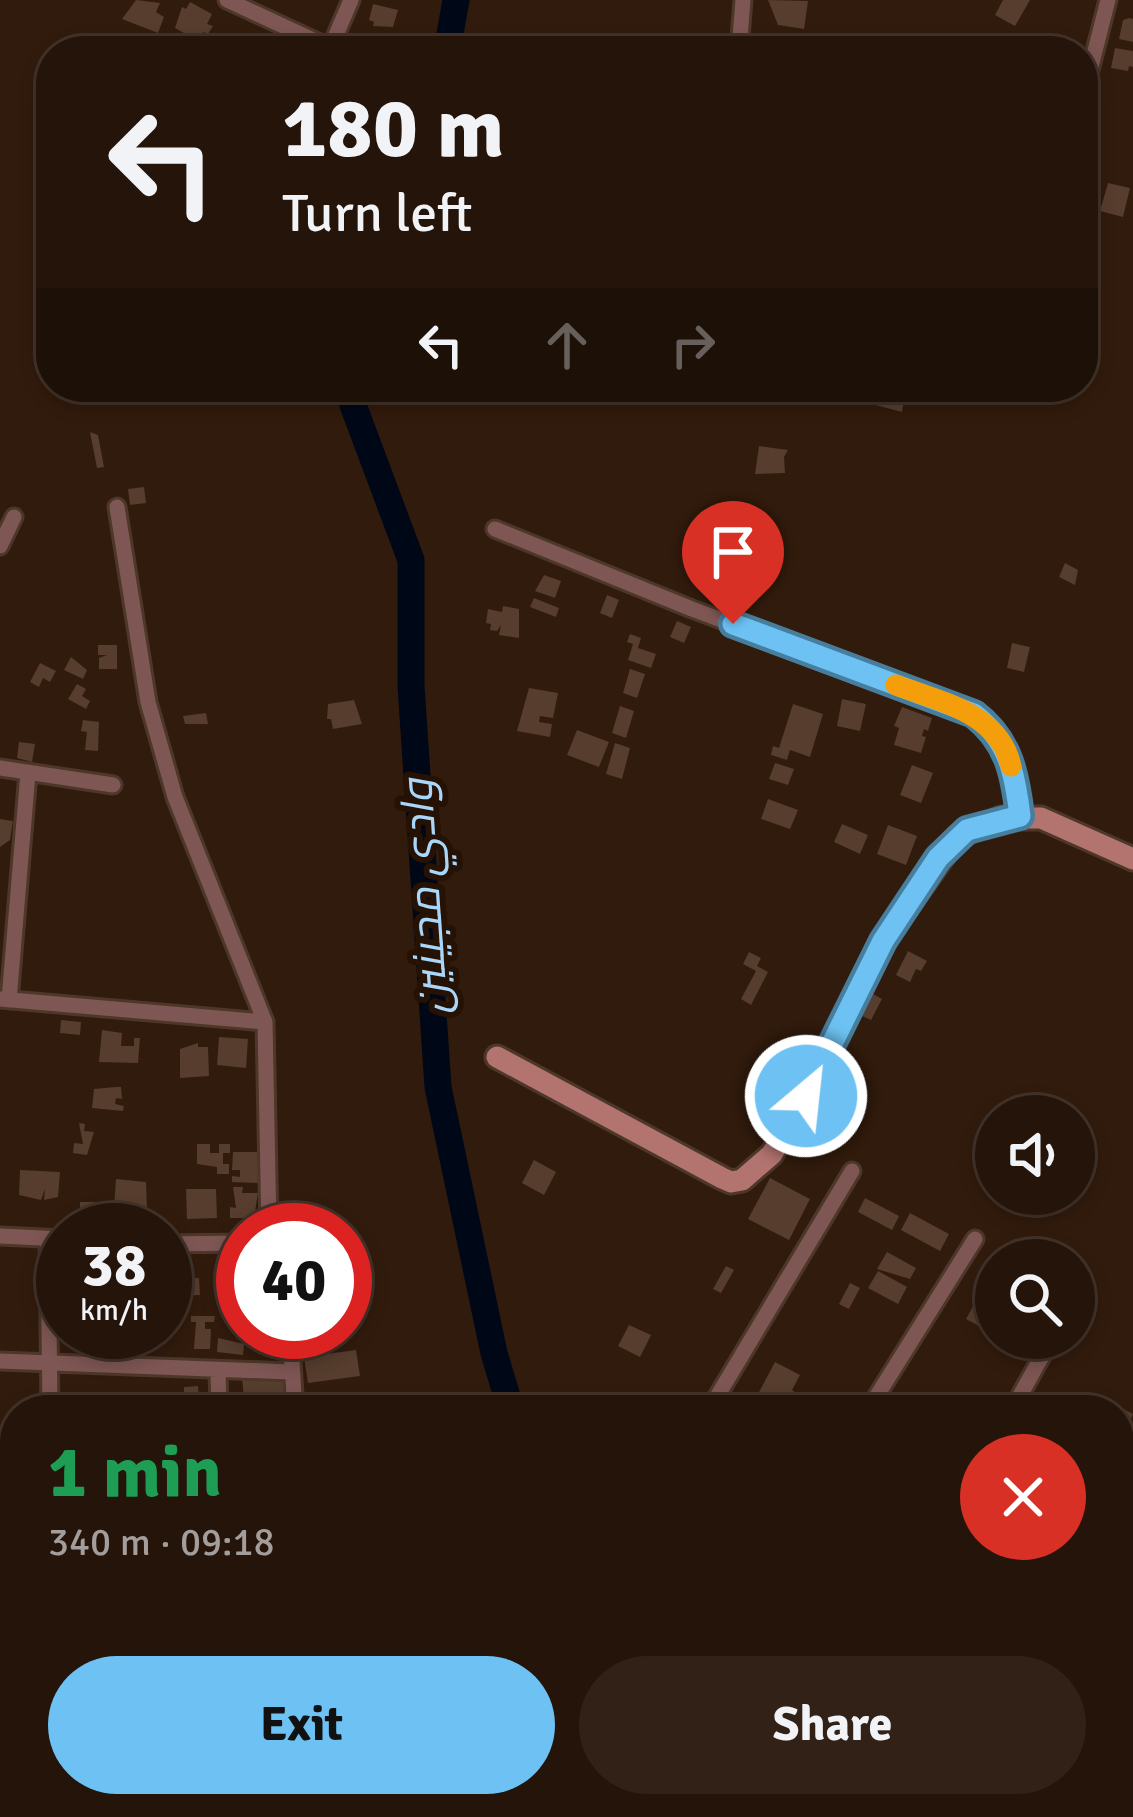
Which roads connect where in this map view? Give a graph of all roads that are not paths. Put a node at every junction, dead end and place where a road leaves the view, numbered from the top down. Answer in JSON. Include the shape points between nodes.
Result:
{"nodes":[{"id":1,"x":227,"y":0,"type":"edge"},
{"id":2,"x":351,"y":0,"type":"edge"},
{"id":3,"x":743,"y":0,"type":"edge"},
{"id":4,"x":1108,"y":0,"type":"edge"},
{"id":5,"x":305,"y":36,"type":"edge"},
{"id":6,"x":336,"y":36,"type":"edge"},
{"id":7,"x":740,"y":36,"type":"edge"},
{"id":8,"x":1098,"y":39,"type":"edge"},
{"id":9,"x":117,"y":507,"type":"dead end"},
{"id":10,"x":14,"y":517,"type":"dead end"},
{"id":11,"x":494,"y":529,"type":"dead end"},
{"id":12,"x":0,"y":546,"type":"edge"},
{"id":13,"x":0,"y":768,"type":"edge"},
{"id":14,"x":28,"y":773,"type":"junction"},
{"id":15,"x":113,"y":785,"type":"dead end"},
{"id":16,"x":1020,"y":816,"type":"junction"},
{"id":17,"x":1133,"y":860,"type":"edge"},
{"id":18,"x":4,"y":999,"type":"edge"},
{"id":19,"x":265,"y":1022,"type":"junction"},
{"id":20,"x":497,"y":1057,"type":"dead end"},
{"id":21,"x":852,"y":1171,"type":"dead end"},
{"id":22,"x":268,"y":1203,"type":"edge"},
{"id":23,"x":0,"y":1236,"type":"edge"},
{"id":24,"x":36,"y":1238,"type":"edge"},
{"id":25,"x":975,"y":1239,"type":"dead end"},
{"id":26,"x":50,"y":1359,"type":"edge"},
{"id":27,"x":291,"y":1359,"type":"edge"},
{"id":28,"x":1040,"y":1359,"type":"edge"},
{"id":29,"x":0,"y":1361,"type":"edge"},
{"id":30,"x":50,"y":1363,"type":"junction"},
{"id":31,"x":218,"y":1371,"type":"junction"},
{"id":32,"x":292,"y":1372,"type":"junction"},
{"id":33,"x":50,"y":1395,"type":"edge"},
{"id":34,"x":219,"y":1395,"type":"edge"},
{"id":35,"x":294,"y":1395,"type":"edge"},
{"id":36,"x":718,"y":1395,"type":"edge"},
{"id":37,"x":877,"y":1395,"type":"edge"},
{"id":38,"x":1020,"y":1395,"type":"edge"}],
"edges":[{"from":1,"to":5,"type":"street"},
{"from":2,"to":6,"type":"street"},
{"from":3,"to":7,"type":"street"},
{"from":4,"to":8,"type":"street"},
{"from":9,"to":19,"type":"street","via":[[148,702],[175,797]]},
{"from":10,"to":12,"type":"street"},
{"from":11,"to":16,"type":"street","via":[[974,714],[1008,752]]},
{"from":13,"to":14,"type":"street"},
{"from":14,"to":15,"type":"street"},
{"from":14,"to":18,"type":"street"},
{"from":16,"to":17,"type":"street","via":[[1060,825]]},
{"from":16,"to":20,"type":"street","via":[[967,830],[938,858],[883,941],[792,1121],[742,1180],[711,1173]]},
{"from":18,"to":19,"type":"street"},
{"from":19,"to":22,"type":"street"},
{"from":21,"to":36,"type":"street"},
{"from":23,"to":24,"type":"street"},
{"from":25,"to":37,"type":"street"},
{"from":26,"to":30,"type":"street"},
{"from":27,"to":32,"type":"street"},
{"from":28,"to":38,"type":"street"},
{"from":29,"to":30,"type":"street"},
{"from":30,"to":31,"type":"street"},
{"from":30,"to":33,"type":"street"},
{"from":31,"to":32,"type":"street"},
{"from":31,"to":34,"type":"street"},
{"from":32,"to":35,"type":"street"}]}
